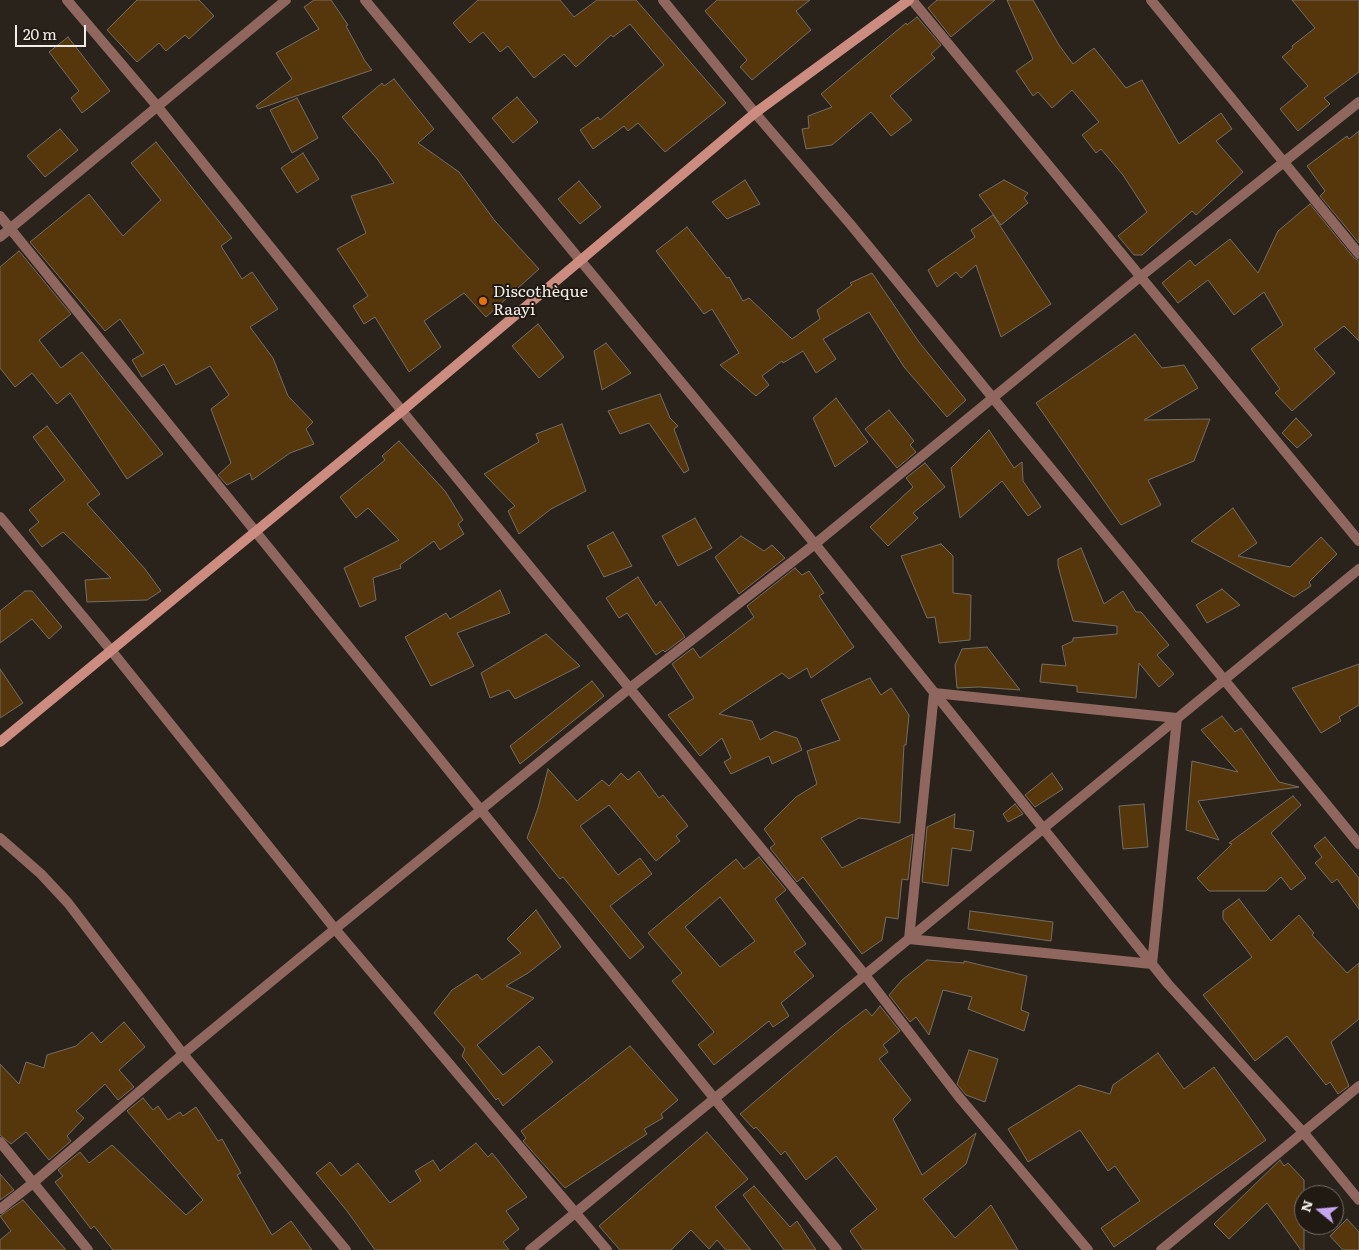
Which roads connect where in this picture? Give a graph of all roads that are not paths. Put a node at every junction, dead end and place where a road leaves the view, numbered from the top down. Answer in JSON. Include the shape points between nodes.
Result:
{"nodes":[{"id":1,"x":66,"y":0,"type":"edge"},
{"id":2,"x":286,"y":0,"type":"edge"},
{"id":3,"x":365,"y":0,"type":"edge"},
{"id":4,"x":663,"y":0,"type":"edge"},
{"id":5,"x":911,"y":0,"type":"edge"},
{"id":6,"x":1152,"y":0,"type":"edge"},
{"id":7,"x":1359,"y":102,"type":"edge"},
{"id":8,"x":157,"y":106,"type":"junction"},
{"id":9,"x":755,"y":113,"type":"junction"},
{"id":10,"x":1284,"y":161,"type":"junction"},
{"id":11,"x":0,"y":216,"type":"edge"},
{"id":12,"x":10,"y":228,"type":"junction"},
{"id":13,"x":0,"y":237,"type":"edge"},
{"id":14,"x":1359,"y":254,"type":"edge"},
{"id":15,"x":581,"y":260,"type":"junction"},
{"id":16,"x":1140,"y":277,"type":"junction"},
{"id":17,"x":993,"y":398,"type":"junction"},
{"id":18,"x":402,"y":411,"type":"junction"},
{"id":19,"x":0,"y":517,"type":"edge"},
{"id":20,"x":257,"y":531,"type":"junction"},
{"id":21,"x":1359,"y":541,"type":"edge"},
{"id":22,"x":815,"y":544,"type":"junction"},
{"id":23,"x":1359,"y":569,"type":"edge"},
{"id":24,"x":110,"y":649,"type":"junction"},
{"id":25,"x":1224,"y":680,"type":"junction"},
{"id":26,"x":630,"y":688,"type":"junction"},
{"id":27,"x":934,"y":693,"type":"junction"},
{"id":28,"x":1177,"y":718,"type":"junction"},
{"id":29,"x":0,"y":742,"type":"edge"},
{"id":30,"x":481,"y":811,"type":"junction"},
{"id":31,"x":1043,"y":828,"type":"junction"},
{"id":32,"x":0,"y":838,"type":"edge"},
{"id":33,"x":1359,"y":844,"type":"edge"},
{"id":34,"x":334,"y":929,"type":"junction"},
{"id":35,"x":909,"y":939,"type":"junction"},
{"id":36,"x":1152,"y":964,"type":"junction"},
{"id":37,"x":865,"y":975,"type":"junction"},
{"id":38,"x":183,"y":1054,"type":"junction"},
{"id":39,"x":1359,"y":1086,"type":"edge"},
{"id":40,"x":713,"y":1100,"type":"junction"},
{"id":41,"x":1303,"y":1132,"type":"junction"},
{"id":42,"x":0,"y":1142,"type":"edge"},
{"id":43,"x":33,"y":1184,"type":"junction"},
{"id":44,"x":1359,"y":1200,"type":"edge"},
{"id":45,"x":0,"y":1209,"type":"edge"},
{"id":46,"x":576,"y":1212,"type":"junction"},
{"id":47,"x":88,"y":1250,"type":"edge"},
{"id":48,"x":346,"y":1250,"type":"edge"},
{"id":49,"x":530,"y":1250,"type":"edge"},
{"id":50,"x":607,"y":1250,"type":"edge"},
{"id":51,"x":837,"y":1250,"type":"edge"},
{"id":52,"x":1088,"y":1250,"type":"edge"},
{"id":53,"x":1161,"y":1250,"type":"edge"}],
"edges":[{"from":1,"to":8,"type":"street"},
{"from":2,"to":8,"type":"street"},
{"from":3,"to":15,"type":"street"},
{"from":4,"to":9,"type":"street"},
{"from":5,"to":9,"type":"street"},
{"from":5,"to":16,"type":"street"},
{"from":6,"to":10,"type":"street"},
{"from":7,"to":10,"type":"street"},
{"from":8,"to":12,"type":"street"},
{"from":8,"to":18,"type":"street"},
{"from":9,"to":15,"type":"street"},
{"from":9,"to":17,"type":"street"},
{"from":10,"to":14,"type":"street"},
{"from":10,"to":16,"type":"street"},
{"from":11,"to":12,"type":"street"},
{"from":12,"to":13,"type":"street"},
{"from":12,"to":20,"type":"street"},
{"from":15,"to":18,"type":"street"},
{"from":15,"to":22,"type":"street"},
{"from":16,"to":17,"type":"street"},
{"from":16,"to":21,"type":"street"},
{"from":17,"to":22,"type":"street"},
{"from":17,"to":25,"type":"street"},
{"from":18,"to":20,"type":"street"},
{"from":18,"to":26,"type":"street"},
{"from":19,"to":24,"type":"street"},
{"from":20,"to":24,"type":"street"},
{"from":20,"to":30,"type":"street"},
{"from":22,"to":26,"type":"street"},
{"from":22,"to":27,"type":"street"},
{"from":23,"to":25,"type":"street"},
{"from":24,"to":29,"type":"street"},
{"from":24,"to":34,"type":"street"},
{"from":25,"to":28,"type":"street"},
{"from":25,"to":33,"type":"street"},
{"from":26,"to":30,"type":"street"},
{"from":26,"to":37,"type":"street"},
{"from":27,"to":28,"type":"street"},
{"from":27,"to":31,"type":"street"},
{"from":27,"to":35,"type":"street"},
{"from":28,"to":31,"type":"street"},
{"from":28,"to":36,"type":"street"},
{"from":30,"to":34,"type":"street"},
{"from":30,"to":40,"type":"street"},
{"from":31,"to":35,"type":"street"},
{"from":31,"to":36,"type":"street"},
{"from":32,"to":38,"type":"street","via":[[41,874],[68,904]]},
{"from":34,"to":38,"type":"street"},
{"from":34,"to":46,"type":"street"},
{"from":35,"to":36,"type":"street"},
{"from":35,"to":37,"type":"street"},
{"from":36,"to":41,"type":"street"},
{"from":37,"to":40,"type":"street"},
{"from":37,"to":52,"type":"street","via":[[959,1098]]},
{"from":38,"to":43,"type":"street"},
{"from":38,"to":48,"type":"street"},
{"from":39,"to":41,"type":"street"},
{"from":40,"to":46,"type":"street"},
{"from":40,"to":51,"type":"street"},
{"from":41,"to":44,"type":"street"},
{"from":41,"to":53,"type":"street"},
{"from":42,"to":43,"type":"street"},
{"from":43,"to":45,"type":"street"},
{"from":43,"to":47,"type":"street"},
{"from":46,"to":49,"type":"street"},
{"from":46,"to":50,"type":"street"}]}
